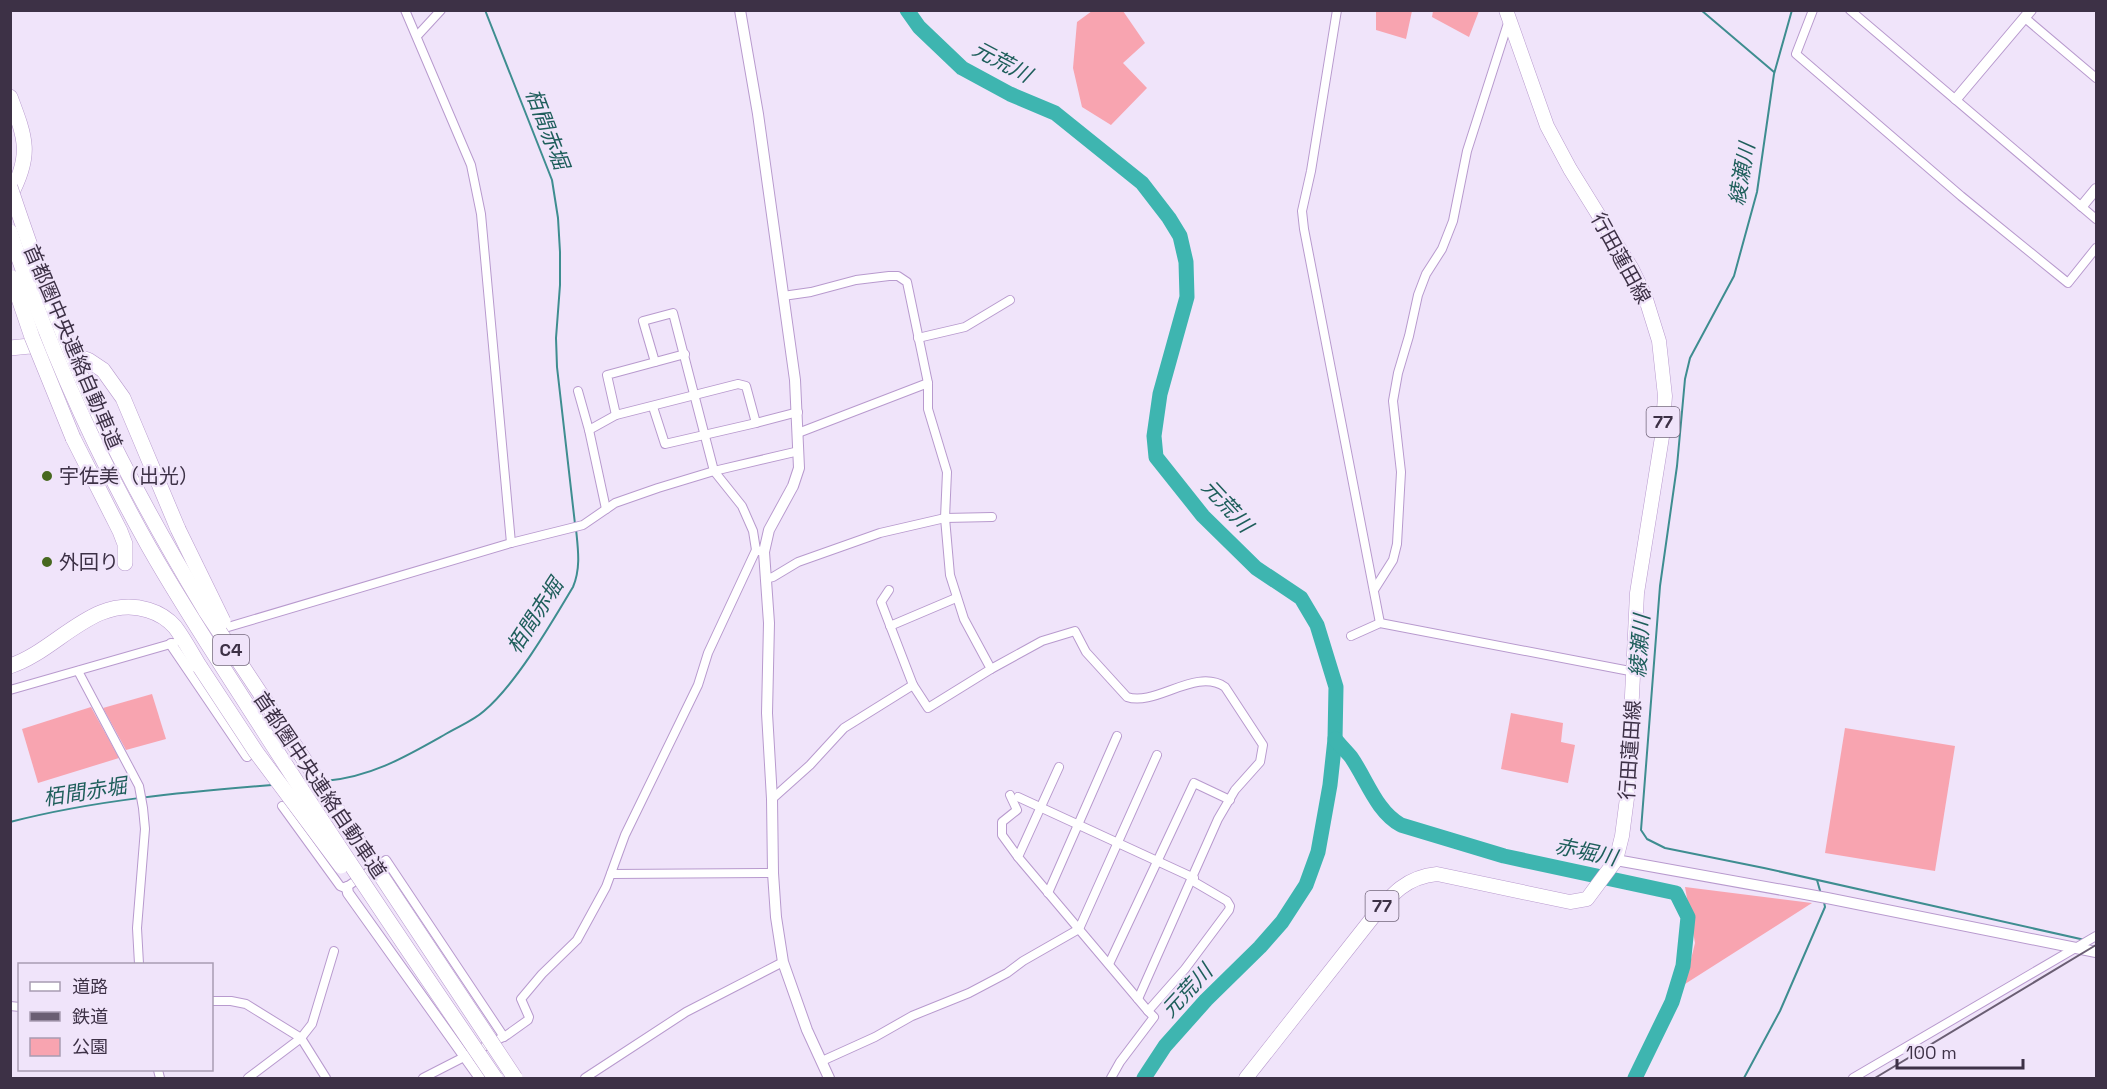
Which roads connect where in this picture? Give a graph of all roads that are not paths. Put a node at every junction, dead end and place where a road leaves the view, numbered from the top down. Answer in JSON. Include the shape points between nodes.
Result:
{"nodes":[{"id":1,"x":405,"y":10,"type":"edge"},
{"id":2,"x":441,"y":10,"type":"edge"},
{"id":3,"x":740,"y":10,"type":"edge"},
{"id":4,"x":1337,"y":10,"type":"edge"},
{"id":5,"x":1813,"y":10,"type":"edge"},
{"id":6,"x":1850,"y":10,"type":"edge"},
{"id":7,"x":2028,"y":14,"type":"edge"},
{"id":8,"x":1508,"y":15,"type":"edge"},
{"id":9,"x":417,"y":36,"type":"junction"},
{"id":10,"x":2097,"y":78,"type":"edge"},
{"id":11,"x":10,"y":97,"type":"edge"},
{"id":12,"x":1956,"y":99,"type":"junction"},
{"id":13,"x":10,"y":187,"type":"edge"},
{"id":14,"x":2097,"y":189,"type":"edge"},
{"id":15,"x":10,"y":196,"type":"edge"},
{"id":16,"x":2082,"y":206,"type":"junction"},
{"id":17,"x":2097,"y":219,"type":"edge"},
{"id":18,"x":10,"y":232,"type":"edge"},
{"id":19,"x":2097,"y":248,"type":"edge"},
{"id":20,"x":10,"y":272,"type":"edge"},
{"id":21,"x":783,"y":296,"type":"junction"},
{"id":22,"x":1010,"y":300,"type":"dead end"},
{"id":23,"x":918,"y":338,"type":"junction"},
{"id":24,"x":10,"y":348,"type":"edge"},
{"id":25,"x":685,"y":354,"type":"junction"},
{"id":26,"x":656,"y":362,"type":"junction"},
{"id":27,"x":928,"y":383,"type":"junction"},
{"id":28,"x":578,"y":391,"type":"dead end"},
{"id":29,"x":694,"y":396,"type":"junction"},
{"id":30,"x":653,"y":406,"type":"junction"},
{"id":31,"x":798,"y":412,"type":"junction"},
{"id":32,"x":616,"y":415,"type":"junction"},
{"id":33,"x":756,"y":423,"type":"junction"},
{"id":34,"x":589,"y":430,"type":"junction"},
{"id":35,"x":798,"y":433,"type":"junction"},
{"id":36,"x":706,"y":435,"type":"junction"},
{"id":37,"x":799,"y":451,"type":"junction"},
{"id":38,"x":714,"y":471,"type":"junction"},
{"id":39,"x":606,"y":509,"type":"junction"},
{"id":40,"x":992,"y":517,"type":"dead end"},
{"id":41,"x":945,"y":518,"type":"junction"},
{"id":42,"x":511,"y":543,"type":"junction"},
{"id":43,"x":760,"y":551,"type":"junction"},
{"id":44,"x":125,"y":563,"type":"dead end"},
{"id":45,"x":765,"y":579,"type":"junction"},
{"id":46,"x":889,"y":590,"type":"dead end"},
{"id":47,"x":1374,"y":590,"type":"junction"},
{"id":48,"x":956,"y":598,"type":"junction"},
{"id":49,"x":1380,"y":623,"type":"junction"},
{"id":50,"x":890,"y":626,"type":"junction"},
{"id":51,"x":1350,"y":636,"type":"dead end"},
{"id":52,"x":188,"y":639,"type":"dead end"},
{"id":53,"x":174,"y":643,"type":"joint"},
{"id":54,"x":10,"y":666,"type":"edge"},
{"id":55,"x":991,"y":669,"type":"junction"},
{"id":56,"x":78,"y":671,"type":"junction"},
{"id":57,"x":1635,"y":672,"type":"junction"},
{"id":58,"x":913,"y":685,"type":"junction"},
{"id":59,"x":10,"y":690,"type":"edge"},
{"id":60,"x":1117,"y":736,"type":"dead end"},
{"id":61,"x":1157,"y":755,"type":"dead end"},
{"id":62,"x":247,"y":756,"type":"dead end"},
{"id":63,"x":306,"y":765,"type":"junction"},
{"id":64,"x":1059,"y":766,"type":"dead end"},
{"id":65,"x":772,"y":799,"type":"junction"},
{"id":66,"x":1230,"y":800,"type":"junction"},
{"id":67,"x":282,"y":806,"type":"dead end"},
{"id":68,"x":1040,"y":808,"type":"junction"},
{"id":69,"x":1078,"y":825,"type":"junction"},
{"id":70,"x":1118,"y":843,"type":"junction"},
{"id":71,"x":1018,"y":857,"type":"junction"},
{"id":72,"x":1158,"y":862,"type":"junction"},
{"id":73,"x":1614,"y":862,"type":"junction"},
{"id":74,"x":611,"y":873,"type":"junction"},
{"id":75,"x":773,"y":873,"type":"junction"},
{"id":76,"x":1192,"y":879,"type":"junction"},
{"id":77,"x":347,"y":887,"type":"junction"},
{"id":78,"x":1048,"y":893,"type":"junction"},
{"id":79,"x":1079,"y":929,"type":"junction"},
{"id":80,"x":2097,"y":936,"type":"edge"},
{"id":81,"x":405,"y":945,"type":"junction"},
{"id":82,"x":2076,"y":948,"type":"junction"},
{"id":83,"x":333,"y":951,"type":"dead end"},
{"id":84,"x":2097,"y":952,"type":"edge"},
{"id":85,"x":783,"y":962,"type":"junction"},
{"id":86,"x":139,"y":963,"type":"edge"},
{"id":87,"x":1109,"y":964,"type":"junction"},
{"id":88,"x":1138,"y":999,"type":"junction"},
{"id":89,"x":213,"y":1001,"type":"edge"},
{"id":90,"x":1148,"y":1011,"type":"junction"},
{"id":91,"x":504,"y":1037,"type":"junction"},
{"id":92,"x":301,"y":1038,"type":"junction"},
{"id":93,"x":466,"y":1057,"type":"junction"},
{"id":94,"x":822,"y":1061,"type":"junction"},
{"id":95,"x":248,"y":1078,"type":"edge"},
{"id":96,"x":326,"y":1078,"type":"edge"},
{"id":97,"x":423,"y":1078,"type":"edge"},
{"id":98,"x":480,"y":1078,"type":"edge"},
{"id":99,"x":495,"y":1078,"type":"edge"},
{"id":100,"x":515,"y":1078,"type":"edge"},
{"id":101,"x":585,"y":1078,"type":"edge"},
{"id":102,"x":830,"y":1078,"type":"edge"},
{"id":103,"x":1111,"y":1078,"type":"edge"},
{"id":104,"x":1246,"y":1078,"type":"edge"},
{"id":105,"x":1853,"y":1078,"type":"edge"}],
"edges":[{"from":1,"to":9,"type":"street"},
{"from":2,"to":9,"type":"street"},
{"from":3,"to":21,"type":"street"},
{"from":4,"to":47,"type":"street","via":[[1302,211]]},
{"from":5,"to":19,"type":"street","via":[[1796,54],[1961,196],[2068,283]]},
{"from":6,"to":12,"type":"street"},
{"from":7,"to":10,"type":"street"},
{"from":7,"to":12,"type":"street"},
{"from":8,"to":47,"type":"street","via":[[1467,151],[1453,221],[1418,295],[1398,373],[1393,401],[1401,472],[1397,544],[1393,560]]},
{"from":8,"to":57,"type":"main road","name":"行田蓮田線","number":"77","via":[[1547,126],[1632,269],[1659,342],[1665,396],[1637,593]]},
{"from":9,"to":42,"type":"street","via":[[471,165],[481,214]]},
{"from":11,"to":15,"type":"highway","via":[[24,136],[25,155]]},
{"from":12,"to":16,"type":"street"},
{"from":13,"to":63,"type":"highway","name":"首都圏中央連絡自動車道","number":"C4","bridge":true,"via":[[64,333],[132,482],[205,610]]},
{"from":14,"to":16,"type":"street"},
{"from":16,"to":17,"type":"street"},
{"from":18,"to":81,"type":"highway","name":"首都圏中央連絡自動車道","number":"C4","bridge":true,"via":[[82,414],[148,544],[314,809]]},
{"from":20,"to":44,"type":"highway","bridge":true,"via":[[35,347],[73,438],[120,531]]},
{"from":21,"to":23,"type":"street","via":[[856,280],[898,276],[907,282]]},
{"from":21,"to":31,"type":"street"},
{"from":22,"to":23,"type":"street","via":[[965,327]]},
{"from":23,"to":27,"type":"street"},
{"from":24,"to":63,"type":"highway","bridge":true,"via":[[30,346],[88,360],[103,370],[123,398],[197,572]]},
{"from":25,"to":26,"type":"street"},
{"from":25,"to":26,"type":"street","via":[[673,313],[643,321]]},
{"from":25,"to":29,"type":"street"},
{"from":26,"to":32,"type":"street","via":[[606,375]]},
{"from":27,"to":35,"type":"street"},
{"from":27,"to":41,"type":"street","via":[[928,409],[947,472]]},
{"from":28,"to":34,"type":"street"},
{"from":29,"to":30,"type":"street"},
{"from":29,"to":33,"type":"street","via":[[744,385]]},
{"from":29,"to":36,"type":"street"},
{"from":30,"to":32,"type":"street"},
{"from":30,"to":36,"type":"street","via":[[665,444]]},
{"from":31,"to":33,"type":"street"},
{"from":31,"to":35,"type":"street"},
{"from":32,"to":34,"type":"street"},
{"from":33,"to":36,"type":"street"},
{"from":34,"to":39,"type":"street"},
{"from":35,"to":37,"type":"street"},
{"from":36,"to":38,"type":"street"},
{"from":37,"to":38,"type":"street"},
{"from":37,"to":43,"type":"street","via":[[797,476]]},
{"from":38,"to":39,"type":"street"},
{"from":38,"to":43,"type":"street","via":[[742,506]]},
{"from":39,"to":42,"type":"street","via":[[583,525]]},
{"from":40,"to":41,"type":"street"},
{"from":41,"to":45,"type":"street","via":[[880,533],[798,562]]},
{"from":41,"to":48,"type":"street","via":[[948,563]]},
{"from":42,"to":52,"type":"street"},
{"from":43,"to":45,"type":"street"},
{"from":43,"to":74,"type":"street","via":[[708,653],[694,695],[625,835]]},
{"from":45,"to":65,"type":"street"},
{"from":46,"to":50,"type":"street","via":[[881,602]]},
{"from":47,"to":49,"type":"street"},
{"from":48,"to":50,"type":"street"},
{"from":48,"to":55,"type":"street"},
{"from":49,"to":51,"type":"street"},
{"from":49,"to":57,"type":"street"},
{"from":50,"to":58,"type":"street"},
{"from":53,"to":56,"type":"street"},
{"from":53,"to":62,"type":"street"},
{"from":54,"to":81,"type":"highway","bridge":true,"via":[[36,654],[103,610],[131,606],[164,617],[174,626],[289,798]]},
{"from":55,"to":58,"type":"street","via":[[928,708]]},
{"from":55,"to":66,"type":"street","via":[[1042,641],[1075,631],[1086,652],[1132,699],[1204,681],[1220,684],[1263,745],[1260,762]]},
{"from":56,"to":59,"type":"street"},
{"from":56,"to":86,"type":"street","via":[[139,786],[145,829],[137,928]]},
{"from":57,"to":73,"type":"main road","name":"行田蓮田線","number":"77","via":[[1627,798]]},
{"from":58,"to":65,"type":"street","via":[[844,728]]},
{"from":60,"to":69,"type":"street"},
{"from":61,"to":70,"type":"street"},
{"from":63,"to":100,"type":"highway","name":"首都圏中央連絡自動車道","number":"C4","bridge":true},
{"from":64,"to":68,"type":"street"},
{"from":65,"to":75,"type":"street"},
{"from":66,"to":72,"type":"street","via":[[1194,783]]},
{"from":66,"to":76,"type":"street"},
{"from":67,"to":77,"type":"street","via":[[340,886]]},
{"from":68,"to":69,"type":"street"},
{"from":68,"to":71,"type":"street"},
{"from":68,"to":71,"type":"street","via":[[1014,796],[1017,810],[1002,822],[1002,835]]},
{"from":69,"to":70,"type":"street"},
{"from":69,"to":78,"type":"street"},
{"from":70,"to":72,"type":"street"},
{"from":70,"to":79,"type":"street"},
{"from":71,"to":78,"type":"street"},
{"from":72,"to":76,"type":"street"},
{"from":72,"to":87,"type":"street"},
{"from":73,"to":82,"type":"street","via":[[1827,898]]},
{"from":73,"to":104,"type":"main road","name":"行田蓮田線","number":"77","via":[[1587,899],[1570,902],[1437,874],[1409,881],[1372,917]]},
{"from":74,"to":75,"type":"street"},
{"from":74,"to":91,"type":"street","via":[[577,940],[521,999],[528,1020]]},
{"from":75,"to":85,"type":"street"},
{"from":76,"to":88,"type":"street"},
{"from":76,"to":90,"type":"street","via":[[1227,901],[1229,910]]},
{"from":77,"to":91,"type":"street","via":[[386,860]]},
{"from":77,"to":93,"type":"street"},
{"from":78,"to":79,"type":"street"},
{"from":79,"to":87,"type":"street"},
{"from":79,"to":94,"type":"street","via":[[969,993],[912,1016]]},
{"from":80,"to":82,"type":"street"},
{"from":81,"to":99,"type":"highway","name":"首都圏中央連絡自動車道","number":"C4","bridge":true},
{"from":82,"to":84,"type":"street"},
{"from":82,"to":105,"type":"street"},
{"from":83,"to":92,"type":"street","via":[[312,1024]]},
{"from":85,"to":94,"type":"street"},
{"from":85,"to":101,"type":"street","via":[[686,1012]]},
{"from":87,"to":88,"type":"street"},
{"from":88,"to":90,"type":"street"},
{"from":89,"to":92,"type":"street","via":[[246,1004]]},
{"from":90,"to":103,"type":"street","via":[[1154,1017]]},
{"from":91,"to":93,"type":"street"},
{"from":92,"to":95,"type":"street"},
{"from":92,"to":96,"type":"street"},
{"from":93,"to":97,"type":"street"},
{"from":93,"to":98,"type":"street"},
{"from":94,"to":102,"type":"street"}]}
